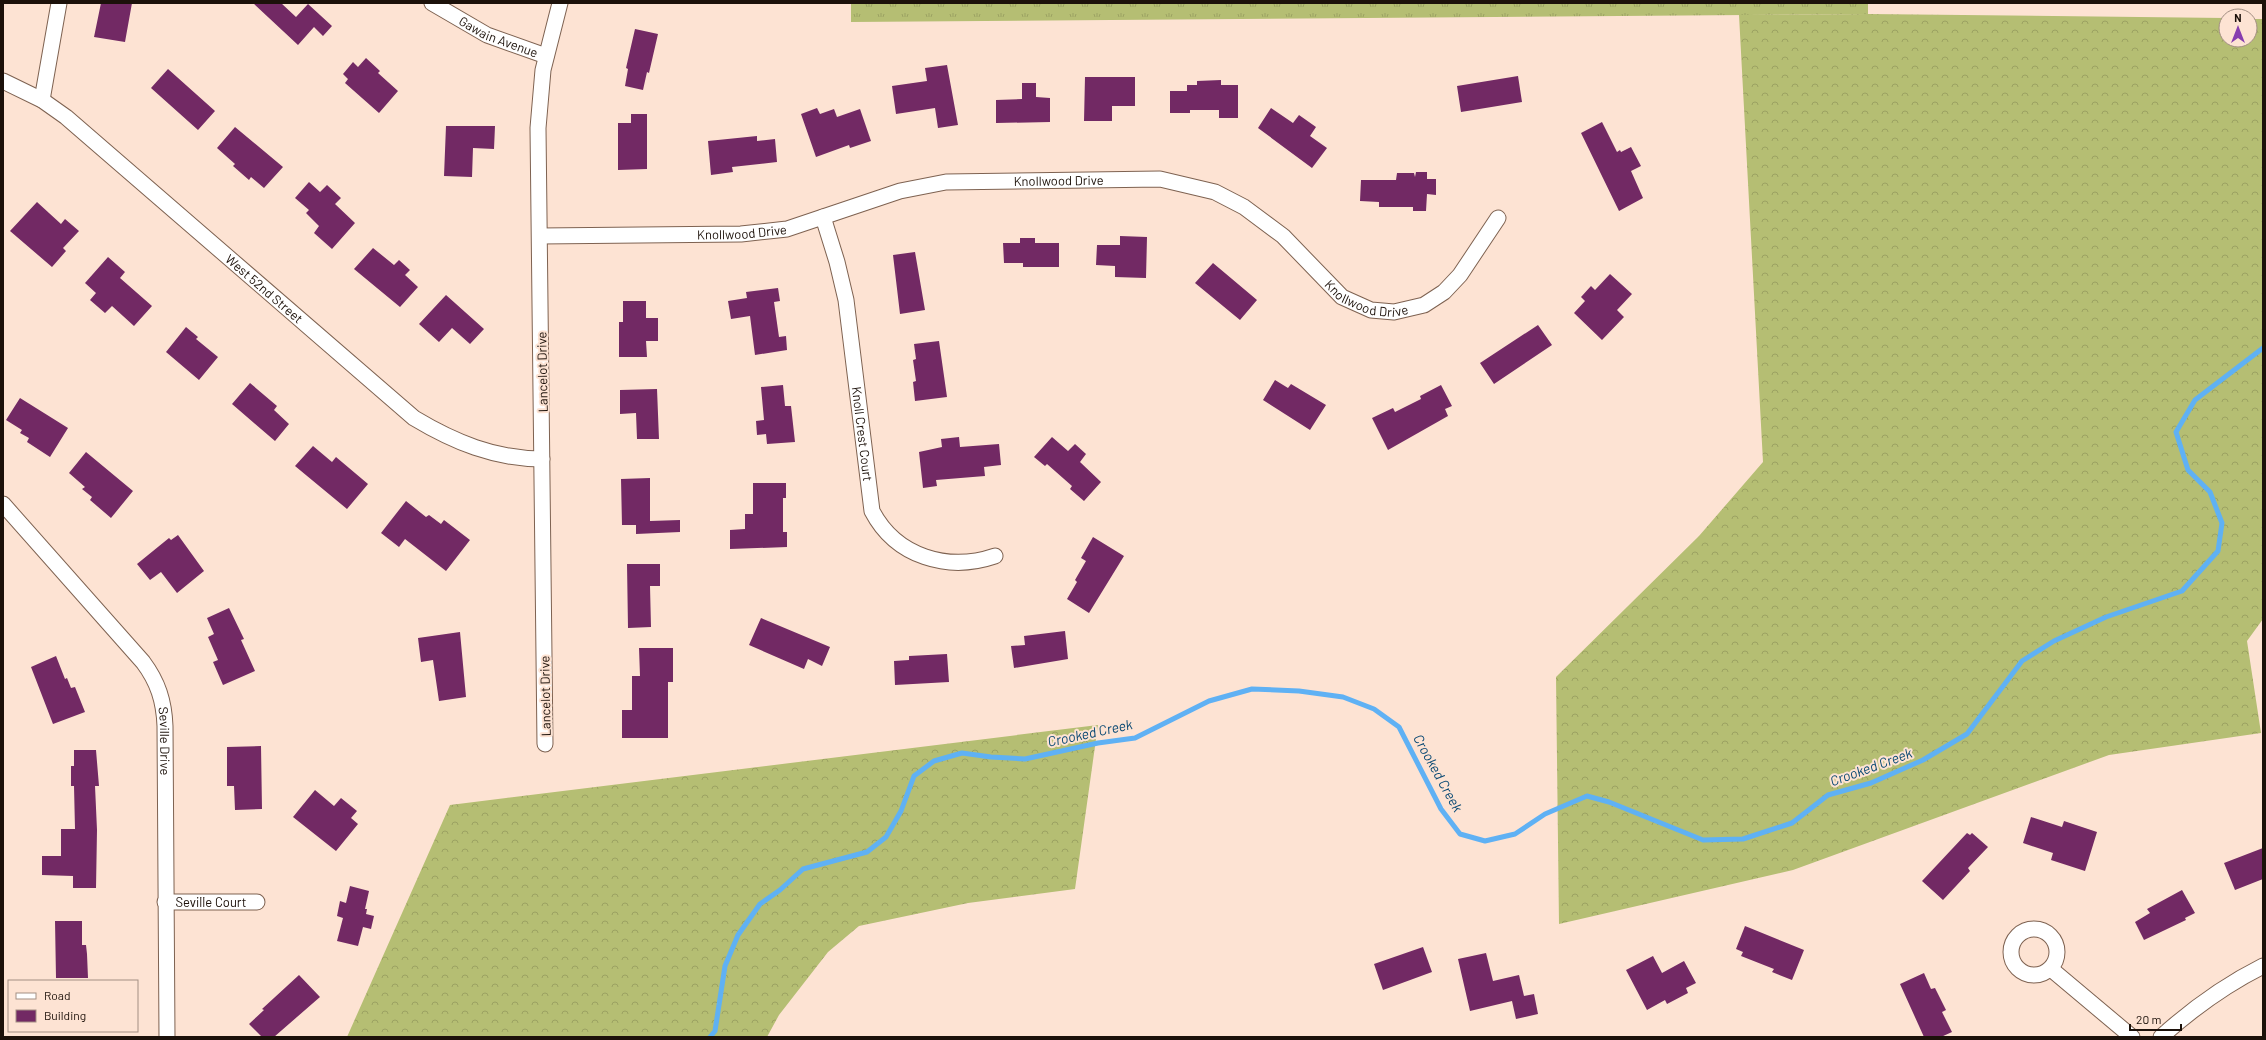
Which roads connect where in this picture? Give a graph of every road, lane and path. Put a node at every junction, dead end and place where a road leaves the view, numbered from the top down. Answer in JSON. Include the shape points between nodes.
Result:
{"nodes":[{"id":1,"x":59,"y":3,"type":"edge"},
{"id":2,"x":432,"y":3,"type":"edge"},
{"id":3,"x":560,"y":3,"type":"edge"},
{"id":4,"x":546,"y":56,"type":"junction"},
{"id":5,"x":3,"y":81,"type":"edge"},
{"id":6,"x":42,"y":100,"type":"junction"},
{"id":7,"x":823,"y":217,"type":"junction"},
{"id":8,"x":1498,"y":218,"type":"dead end"},
{"id":9,"x":540,"y":236,"type":"junction"},
{"id":10,"x":542,"y":459,"type":"junction"},
{"id":11,"x":3,"y":504,"type":"edge"},
{"id":12,"x":995,"y":556,"type":"dead end"},
{"id":13,"x":545,"y":744,"type":"dead end"},
{"id":14,"x":165,"y":902,"type":"junction"},
{"id":15,"x":257,"y":902,"type":"dead end"},
{"id":16,"x":2263,"y":966,"type":"edge"},
{"id":17,"x":2051,"y":969,"type":"dead end"},
{"id":18,"x":167,"y":1037,"type":"edge"},
{"id":19,"x":2132,"y":1037,"type":"edge"},
{"id":20,"x":2161,"y":1037,"type":"edge"}],
"edges":[{"from":1,"to":6,"type":"street"},
{"from":2,"to":4,"type":"street","name":"Gawain Avenue","via":[[487,35]]},
{"from":3,"to":4,"type":"street","name":"Lancelot Drive"},
{"from":4,"to":9,"type":"street","name":"Lancelot Drive","via":[[539,111]]},
{"from":5,"to":6,"type":"street","name":"West 52nd Street"},
{"from":6,"to":10,"type":"street","name":"West 52nd Street","via":[[72,122],[414,418],[441,435],[487,452],[526,459]]},
{"from":7,"to":8,"type":"street","name":"Knollwood Drive","via":[[900,191],[946,182],[1166,180],[1215,192],[1244,207],[1283,236],[1342,297],[1371,310],[1394,312],[1424,305],[1444,292],[1460,275]]},
{"from":7,"to":9,"type":"street","name":"Knollwood Drive","via":[[787,229],[741,234]]},
{"from":7,"to":12,"type":"street","name":"Knoll Crest Court","via":[[846,300],[872,511],[893,538],[920,556],[958,564]]},
{"from":9,"to":10,"type":"street","name":"Lancelot Drive"},
{"from":10,"to":13,"type":"street","name":"Lancelot Drive"},
{"from":11,"to":14,"type":"street","name":"Seville Drive","via":[[142,662],[156,683],[165,715]]},
{"from":14,"to":15,"type":"street","name":"Seville Court"},
{"from":14,"to":18,"type":"street","name":"Seville Drive"},
{"from":16,"to":20,"type":"street","via":[[2215,994]]},
{"from":17,"to":19,"type":"street"}]}
